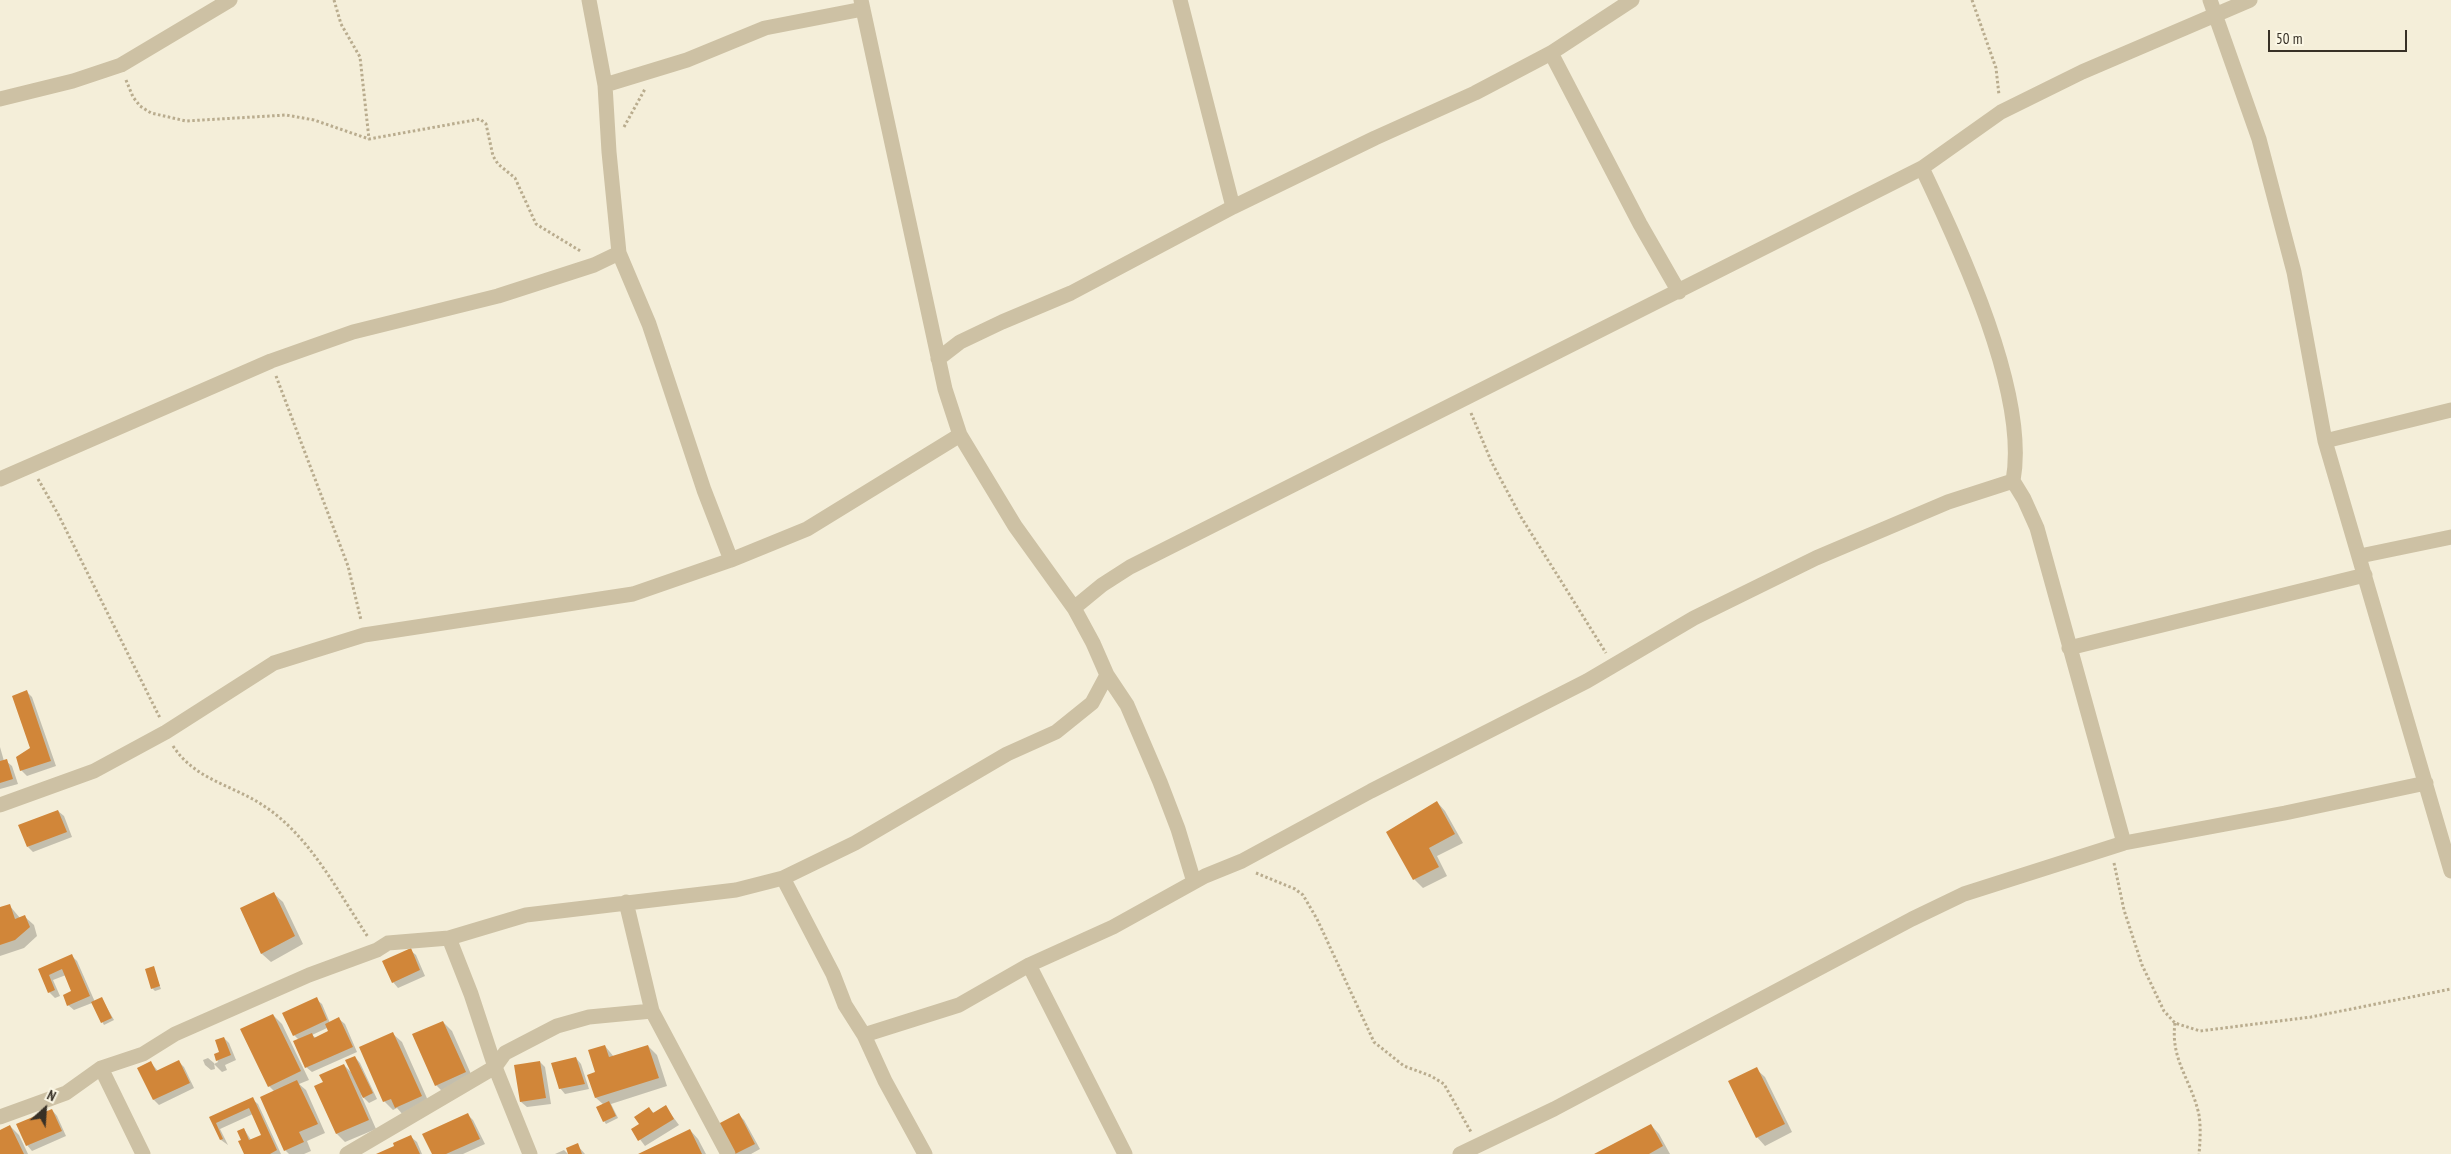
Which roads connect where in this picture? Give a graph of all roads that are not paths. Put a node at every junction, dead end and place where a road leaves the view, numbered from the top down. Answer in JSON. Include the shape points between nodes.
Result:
{"nodes":[{"id":1,"x":230,"y":0,"type":"edge"},
{"id":2,"x":589,"y":0,"type":"edge"},
{"id":3,"x":1180,"y":0,"type":"edge"},
{"id":4,"x":1632,"y":0,"type":"edge"},
{"id":5,"x":2210,"y":0,"type":"edge"},
{"id":6,"x":2250,"y":0,"type":"edge"},
{"id":7,"x":862,"y":5,"type":"edge"},
{"id":8,"x":2214,"y":15,"type":"junction"},
{"id":9,"x":1551,"y":53,"type":"junction"},
{"id":10,"x":605,"y":84,"type":"junction"},
{"id":11,"x":0,"y":100,"type":"edge"},
{"id":12,"x":1922,"y":168,"type":"junction"},
{"id":13,"x":1233,"y":208,"type":"junction"},
{"id":14,"x":619,"y":253,"type":"junction"},
{"id":15,"x":1679,"y":292,"type":"junction"},
{"id":16,"x":938,"y":359,"type":"junction"},
{"id":17,"x":2451,"y":410,"type":"edge"},
{"id":18,"x":960,"y":435,"type":"junction"},
{"id":19,"x":2325,"y":441,"type":"junction"},
{"id":20,"x":0,"y":479,"type":"edge"},
{"id":21,"x":2013,"y":482,"type":"junction"},
{"id":22,"x":2451,"y":538,"type":"edge"},
{"id":23,"x":2360,"y":556,"type":"junction"},
{"id":24,"x":731,"y":560,"type":"junction"},
{"id":25,"x":2365,"y":575,"type":"junction"},
{"id":26,"x":1074,"y":608,"type":"junction"},
{"id":27,"x":2069,"y":648,"type":"junction"},
{"id":28,"x":1107,"y":675,"type":"junction"},
{"id":29,"x":2426,"y":783,"type":"junction"},
{"id":30,"x":0,"y":806,"type":"edge"},
{"id":31,"x":2117,"y":845,"type":"junction"},
{"id":32,"x":2451,"y":871,"type":"edge"},
{"id":33,"x":783,"y":878,"type":"junction"},
{"id":34,"x":1194,"y":882,"type":"junction"},
{"id":35,"x":626,"y":902,"type":"junction"},
{"id":36,"x":449,"y":938,"type":"junction"},
{"id":37,"x":1029,"y":965,"type":"junction"},
{"id":38,"x":652,"y":1011,"type":"junction"},
{"id":39,"x":864,"y":1035,"type":"junction"},
{"id":40,"x":495,"y":1067,"type":"junction"},
{"id":41,"x":101,"y":1068,"type":"junction"},
{"id":42,"x":0,"y":1117,"type":"edge"},
{"id":43,"x":143,"y":1154,"type":"edge"},
{"id":44,"x":347,"y":1154,"type":"edge"},
{"id":45,"x":530,"y":1154,"type":"edge"},
{"id":46,"x":728,"y":1154,"type":"edge"},
{"id":47,"x":925,"y":1154,"type":"edge"},
{"id":48,"x":1126,"y":1154,"type":"edge"},
{"id":49,"x":1460,"y":1154,"type":"edge"}],
"edges":[{"from":1,"to":11,"type":"street","via":[[121,65]]},
{"from":2,"to":10,"type":"street"},
{"from":3,"to":13,"type":"street"},
{"from":4,"to":9,"type":"street"},
{"from":5,"to":8,"type":"street"},
{"from":6,"to":8,"type":"street"},
{"from":7,"to":10,"type":"street","via":[[765,28],[655,71]]},
{"from":7,"to":16,"type":"street"},
{"from":8,"to":12,"type":"street","via":[[2082,72],[2001,112]]},
{"from":8,"to":19,"type":"street","via":[[2259,139],[2294,272]]},
{"from":9,"to":13,"type":"street"},
{"from":9,"to":15,"type":"street"},
{"from":10,"to":14,"type":"street","via":[[608,152]]},
{"from":12,"to":15,"type":"street"},
{"from":12,"to":21,"type":"street","via":[[1952,230],[1998,352],[2016,446]]},
{"from":13,"to":16,"type":"street","via":[[1071,293],[960,342]]},
{"from":14,"to":20,"type":"street","via":[[594,265],[498,296],[353,332],[271,361]]},
{"from":14,"to":24,"type":"street","via":[[649,324],[704,490]]},
{"from":15,"to":26,"type":"street","via":[[1130,567]]},
{"from":16,"to":18,"type":"street"},
{"from":17,"to":19,"type":"street"},
{"from":18,"to":24,"type":"street","via":[[807,528]]},
{"from":18,"to":26,"type":"street","via":[[1015,526]]},
{"from":19,"to":23,"type":"street"},
{"from":21,"to":27,"type":"street","via":[[2037,528]]},
{"from":21,"to":34,"type":"street","via":[[1948,502],[1816,558],[1694,618],[1587,681],[1242,861]]},
{"from":22,"to":23,"type":"street"},
{"from":23,"to":25,"type":"street"},
{"from":24,"to":30,"type":"street","via":[[633,594],[364,635],[274,663],[166,732],[94,771]]},
{"from":25,"to":27,"type":"street"},
{"from":25,"to":29,"type":"street"},
{"from":26,"to":28,"type":"street"},
{"from":27,"to":31,"type":"street","via":[[2090,712]]},
{"from":28,"to":33,"type":"street","via":[[1092,703],[1056,732],[1007,754],[855,843]]},
{"from":28,"to":34,"type":"street","via":[[1127,705],[1160,782]]},
{"from":29,"to":31,"type":"street"},
{"from":29,"to":32,"type":"street"},
{"from":31,"to":49,"type":"street","via":[[1964,894]]},
{"from":33,"to":35,"type":"street","via":[[736,890]]},
{"from":33,"to":39,"type":"street","via":[[833,974],[845,1006]]},
{"from":34,"to":37,"type":"street","via":[[1113,927]]},
{"from":35,"to":36,"type":"street","via":[[526,915]]},
{"from":35,"to":38,"type":"street"},
{"from":36,"to":40,"type":"street"},
{"from":36,"to":41,"type":"street","via":[[388,944],[176,1034],[143,1054]]},
{"from":37,"to":39,"type":"street","via":[[959,1005]]},
{"from":37,"to":48,"type":"street"},
{"from":38,"to":40,"type":"street","via":[[589,1017],[557,1026],[505,1053]]},
{"from":38,"to":46,"type":"street"},
{"from":39,"to":47,"type":"street"},
{"from":40,"to":44,"type":"street"},
{"from":40,"to":45,"type":"street"},
{"from":41,"to":42,"type":"street","via":[[66,1092]]},
{"from":41,"to":43,"type":"street"}]}
